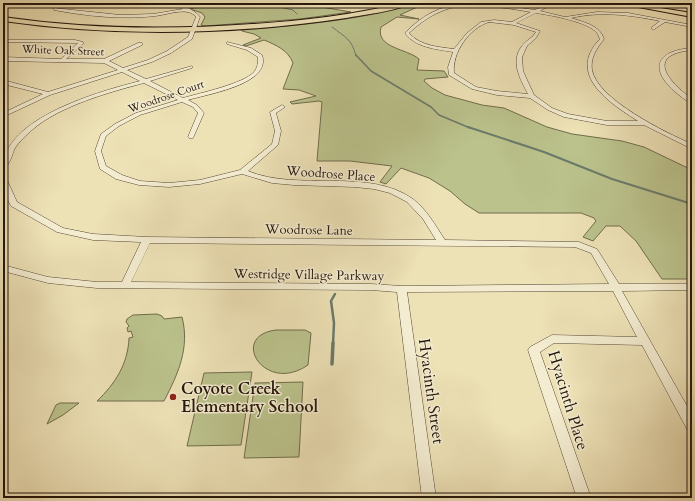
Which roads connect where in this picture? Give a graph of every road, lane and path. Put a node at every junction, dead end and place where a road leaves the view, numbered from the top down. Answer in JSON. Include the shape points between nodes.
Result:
{"nodes":[{"id":1,"x":171,"y":3,"type":"edge"},
{"id":2,"x":408,"y":3,"type":"edge"},
{"id":3,"x":512,"y":3,"type":"edge"},
{"id":4,"x":552,"y":3,"type":"edge"},
{"id":5,"x":620,"y":3,"type":"edge"},
{"id":6,"x":642,"y":5,"type":"edge"},
{"id":7,"x":506,"y":7,"type":"junction"},
{"id":8,"x":54,"y":9,"type":"dead end"},
{"id":9,"x":186,"y":10,"type":"junction"},
{"id":10,"x":534,"y":12,"type":"junction"},
{"id":11,"x":692,"y":15,"type":"edge"},
{"id":12,"x":565,"y":18,"type":"junction"},
{"id":13,"x":3,"y":19,"type":"edge"},
{"id":14,"x":663,"y":21,"type":"junction"},
{"id":15,"x":512,"y":24,"type":"junction"},
{"id":16,"x":692,"y":26,"type":"edge"},
{"id":17,"x":653,"y":29,"type":"dead end"},
{"id":18,"x":194,"y":30,"type":"junction"},
{"id":19,"x":14,"y":37,"type":"dead end"},
{"id":20,"x":6,"y":41,"type":"edge"},
{"id":21,"x":229,"y":43,"type":"dead end"},
{"id":22,"x":140,"y":44,"type":"dead end"},
{"id":23,"x":692,"y":49,"type":"edge"},
{"id":24,"x":455,"y":51,"type":"junction"},
{"id":25,"x":3,"y":59,"type":"edge"},
{"id":26,"x":63,"y":59,"type":"junction"},
{"id":27,"x":105,"y":61,"type":"junction"},
{"id":28,"x":190,"y":66,"type":"dead end"},
{"id":29,"x":124,"y":69,"type":"junction"},
{"id":30,"x":146,"y":80,"type":"junction"},
{"id":31,"x":3,"y":82,"type":"edge"},
{"id":32,"x":48,"y":94,"type":"junction"},
{"id":33,"x":532,"y":96,"type":"junction"},
{"id":34,"x":183,"y":99,"type":"junction"},
{"id":35,"x":692,"y":102,"type":"edge"},
{"id":36,"x":282,"y":106,"type":"dead end"},
{"id":37,"x":3,"y":115,"type":"edge"},
{"id":38,"x":645,"y":123,"type":"junction"},
{"id":39,"x":191,"y":137,"type":"dead end"},
{"id":40,"x":692,"y":148,"type":"edge"},
{"id":41,"x":3,"y":166,"type":"edge"},
{"id":42,"x":243,"y":172,"type":"junction"},
{"id":43,"x":3,"y":180,"type":"edge"},
{"id":44,"x":147,"y":240,"type":"junction"},
{"id":45,"x":442,"y":243,"type":"junction"},
{"id":46,"x":3,"y":268,"type":"edge"},
{"id":47,"x":125,"y":285,"type":"junction"},
{"id":48,"x":692,"y":287,"type":"edge"},
{"id":49,"x":616,"y":288,"type":"junction"},
{"id":50,"x":402,"y":289,"type":"junction"},
{"id":51,"x":645,"y":341,"type":"junction"},
{"id":52,"x":692,"y":427,"type":"edge"},
{"id":53,"x":429,"y":498,"type":"edge"},
{"id":54,"x":584,"y":498,"type":"edge"}],
"edges":[{"from":1,"to":9,"type":"street"},
{"from":2,"to":18,"type":"main road","via":[[328,19]]},
{"from":3,"to":7,"type":"street"},
{"from":4,"to":10,"type":"street"},
{"from":5,"to":6,"type":"main road"},
{"from":6,"to":11,"type":"main road"},
{"from":7,"to":10,"type":"street"},
{"from":7,"to":24,"type":"street","via":[[479,4],[453,6],[422,19],[407,33],[420,43]]},
{"from":8,"to":9,"type":"street","via":[[98,15],[150,16]]},
{"from":9,"to":18,"type":"street","via":[[198,17]]},
{"from":10,"to":12,"type":"street"},
{"from":10,"to":15,"type":"street"},
{"from":12,"to":14,"type":"street","via":[[582,13],[603,12]]},
{"from":12,"to":38,"type":"street","via":[[587,24],[599,31],[602,39],[592,54],[589,63],[590,73],[607,95]]},
{"from":13,"to":18,"type":"main road","via":[[69,27]]},
{"from":14,"to":16,"type":"street"},
{"from":14,"to":17,"type":"street"},
{"from":15,"to":24,"type":"street","via":[[488,21],[475,27]]},
{"from":15,"to":33,"type":"street","via":[[538,31],[524,46],[519,63],[520,71]]},
{"from":18,"to":29,"type":"street","via":[[190,38],[169,52]]},
{"from":19,"to":20,"type":"street"},
{"from":20,"to":26,"type":"street","via":[[81,43]]},
{"from":21,"to":34,"type":"street","name":"Woodrose Court","via":[[249,49],[260,56],[262,63],[252,78]]},
{"from":22,"to":27,"type":"street"},
{"from":23,"to":35,"type":"street","via":[[669,53],[662,66],[665,76],[673,86]]},
{"from":24,"to":33,"type":"street","via":[[450,61],[450,71],[458,80],[474,88],[497,93]]},
{"from":25,"to":26,"type":"street","name":"White Oak Street"},
{"from":26,"to":27,"type":"street","name":"White Oak Street"},
{"from":27,"to":29,"type":"street","name":"White Oak Street"},
{"from":28,"to":30,"type":"street"},
{"from":29,"to":30,"type":"street","name":"White Oak Street"},
{"from":29,"to":32,"type":"street"},
{"from":30,"to":34,"type":"street","name":"White Oak Street"},
{"from":30,"to":41,"type":"street","via":[[59,110],[36,124],[21,138],[8,153]]},
{"from":31,"to":32,"type":"street"},
{"from":32,"to":37,"type":"street"},
{"from":33,"to":38,"type":"street","via":[[550,109],[566,116],[607,123]]},
{"from":34,"to":39,"type":"street","name":"White Oak Street","via":[[201,113]]},
{"from":34,"to":42,"type":"street","name":"Woodrose Court","via":[[138,114],[103,135],[98,151],[103,167],[118,177],[139,183],[170,185],[200,182]]},
{"from":36,"to":42,"type":"street","name":"Woodrose Court","via":[[273,112],[278,131],[275,145]]},
{"from":38,"to":40,"type":"street"},
{"from":42,"to":45,"type":"street","name":"Woodrose Place","via":[[256,178],[277,182],[362,185],[388,191],[407,198],[424,214]]},
{"from":43,"to":44,"type":"street","name":"Woodrose Lane","via":[[14,204],[60,230],[93,237]]},
{"from":44,"to":45,"type":"street","name":"Woodrose Lane"},
{"from":44,"to":47,"type":"street"},
{"from":45,"to":49,"type":"street","name":"Woodrose Lane","via":[[576,244],[594,252]]},
{"from":46,"to":47,"type":"street","name":"Westridge Village Parkway","via":[[54,281]]},
{"from":47,"to":50,"type":"street","name":"Westridge Village Parkway","via":[[364,286]]},
{"from":48,"to":49,"type":"street","name":"Westridge Village Parkway"},
{"from":49,"to":50,"type":"street","name":"Westridge Village Parkway"},
{"from":49,"to":51,"type":"street","name":"Woodrose Lane"},
{"from":50,"to":53,"type":"street","name":"Hyacinth Street"},
{"from":51,"to":52,"type":"street","name":"Woodrose Lane"},
{"from":51,"to":54,"type":"street","name":"Hyacinth Place","via":[[552,338],[534,350]]}]}
